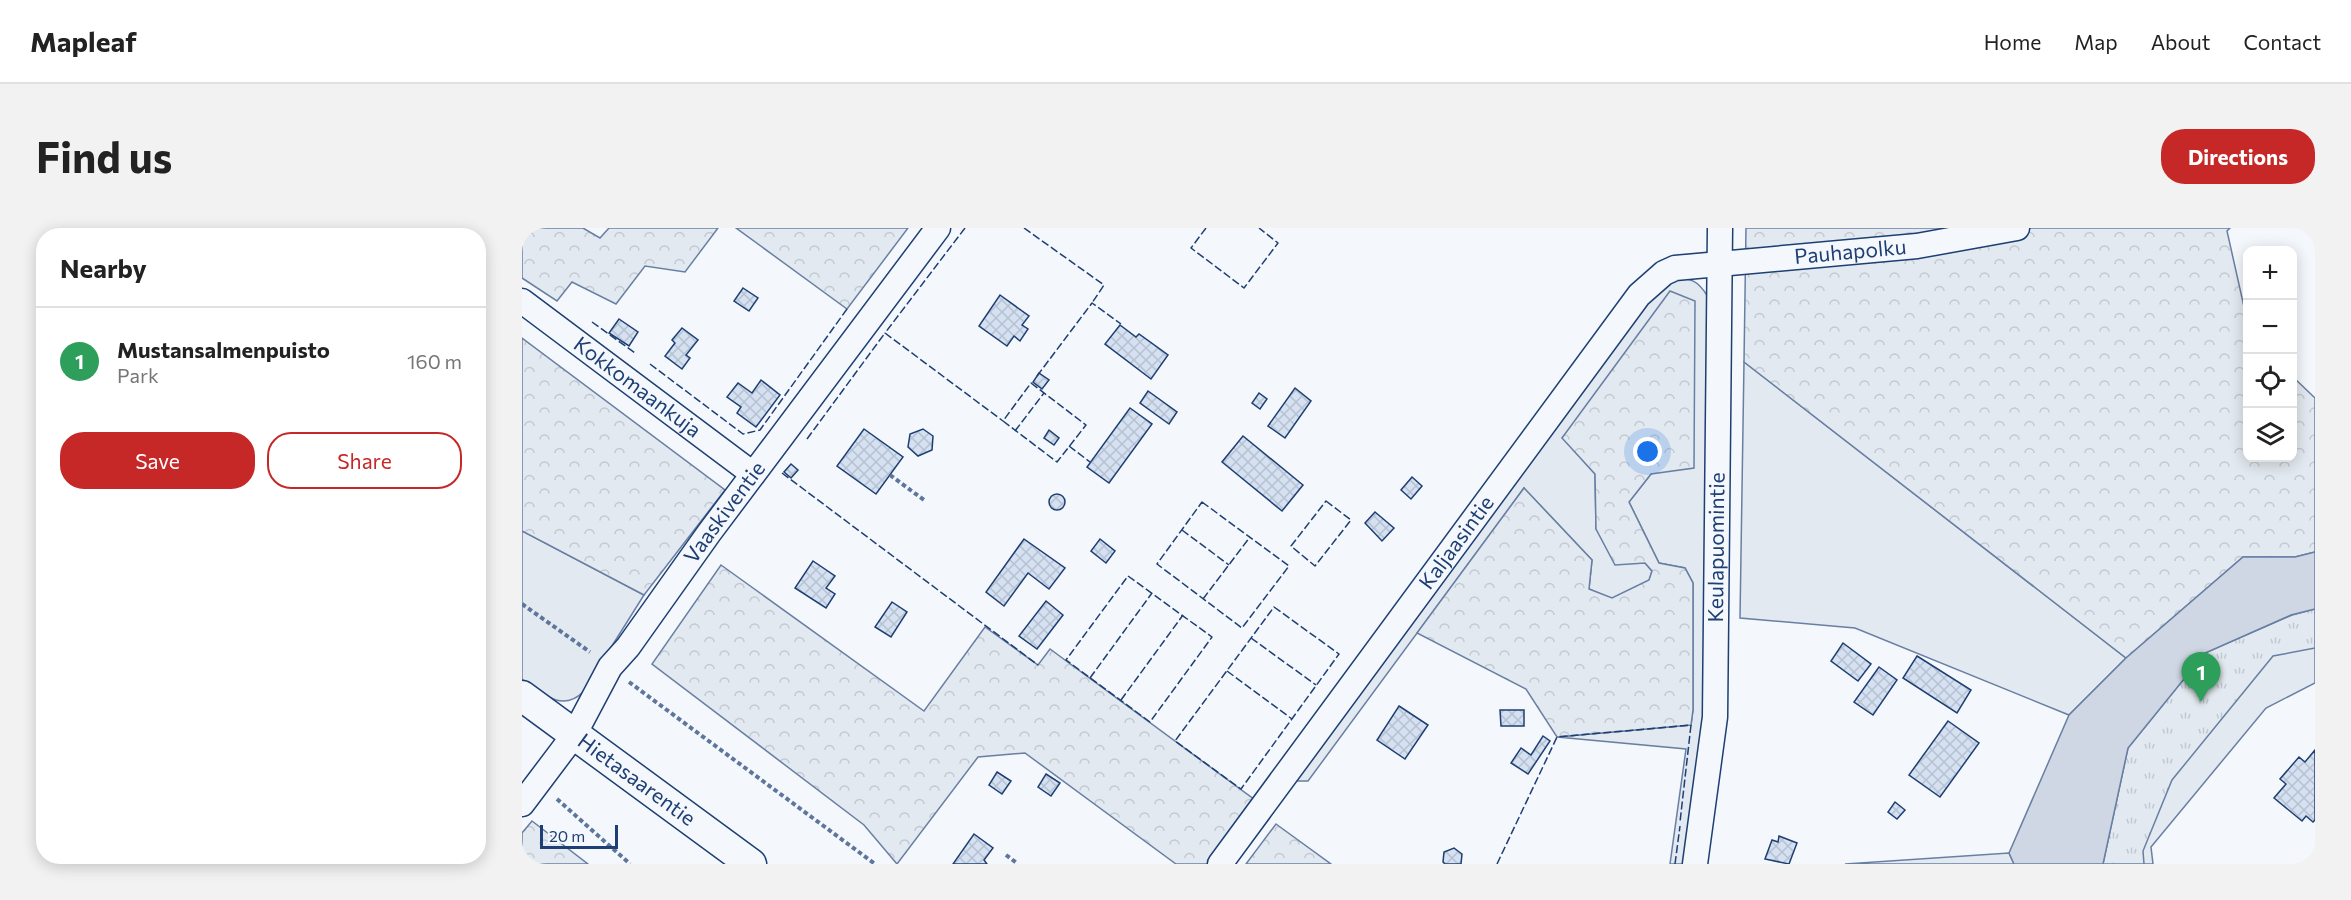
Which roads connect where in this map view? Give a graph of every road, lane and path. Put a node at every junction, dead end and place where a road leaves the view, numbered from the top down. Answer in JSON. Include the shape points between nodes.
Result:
{"nodes":[{"id":1,"x":938,"y":228,"type":"edge"},
{"id":2,"x":1720,"y":228,"type":"edge"},
{"id":3,"x":2017,"y":228,"type":"edge"},
{"id":4,"x":1719,"y":264,"type":"junction"},
{"id":5,"x":522,"y":301,"type":"edge"},
{"id":6,"x":753,"y":474,"type":"junction"},
{"id":7,"x":890,"y":475,"type":"dead end"},
{"id":8,"x":924,"y":500,"type":"dead end"},
{"id":9,"x":522,"y":604,"type":"edge"},
{"id":10,"x":610,"y":667,"type":"junction"},
{"id":11,"x":522,"y":696,"type":"edge"},
{"id":12,"x":574,"y":735,"type":"junction"},
{"id":13,"x":538,"y":782,"type":"junction"},
{"id":14,"x":522,"y":804,"type":"edge"},
{"id":15,"x":1006,"y":855,"type":"dead end"},
{"id":16,"x":630,"y":864,"type":"edge"},
{"id":17,"x":751,"y":864,"type":"edge"},
{"id":18,"x":875,"y":864,"type":"edge"},
{"id":19,"x":1017,"y":864,"type":"edge"},
{"id":20,"x":1220,"y":864,"type":"edge"},
{"id":21,"x":1695,"y":864,"type":"edge"}],
"edges":[{"from":1,"to":6,"type":"street","name":"Vaaskiventie"},
{"from":2,"to":4,"type":"street","name":"Keulapuomintie"},
{"from":3,"to":4,"type":"street","name":"Pauhapolku","via":[[1917,246]]},
{"from":4,"to":20,"type":"street","name":"Kaljaasintie","via":[[1675,268],[1639,295]]},
{"from":4,"to":21,"type":"street","name":"Keulapuomintie","via":[[1715,717]]},
{"from":5,"to":6,"type":"street","name":"Kokkomaankuja"},
{"from":6,"to":10,"type":"street","name":"Vaaskiventie"},
{"from":7,"to":8,"type":"path"},
{"from":9,"to":10,"type":"path"},
{"from":10,"to":12,"type":"street","name":"Vaaskiventie"},
{"from":10,"to":18,"type":"path"},
{"from":11,"to":12,"type":"street","name":"Hietasaarentie"},
{"from":12,"to":13,"type":"street","name":"Vaaskiventie"},
{"from":12,"to":17,"type":"street","name":"Hietasaarentie"},
{"from":13,"to":14,"type":"street","name":"Vaaskiventie"},
{"from":13,"to":16,"type":"path"},
{"from":15,"to":19,"type":"path"}]}
